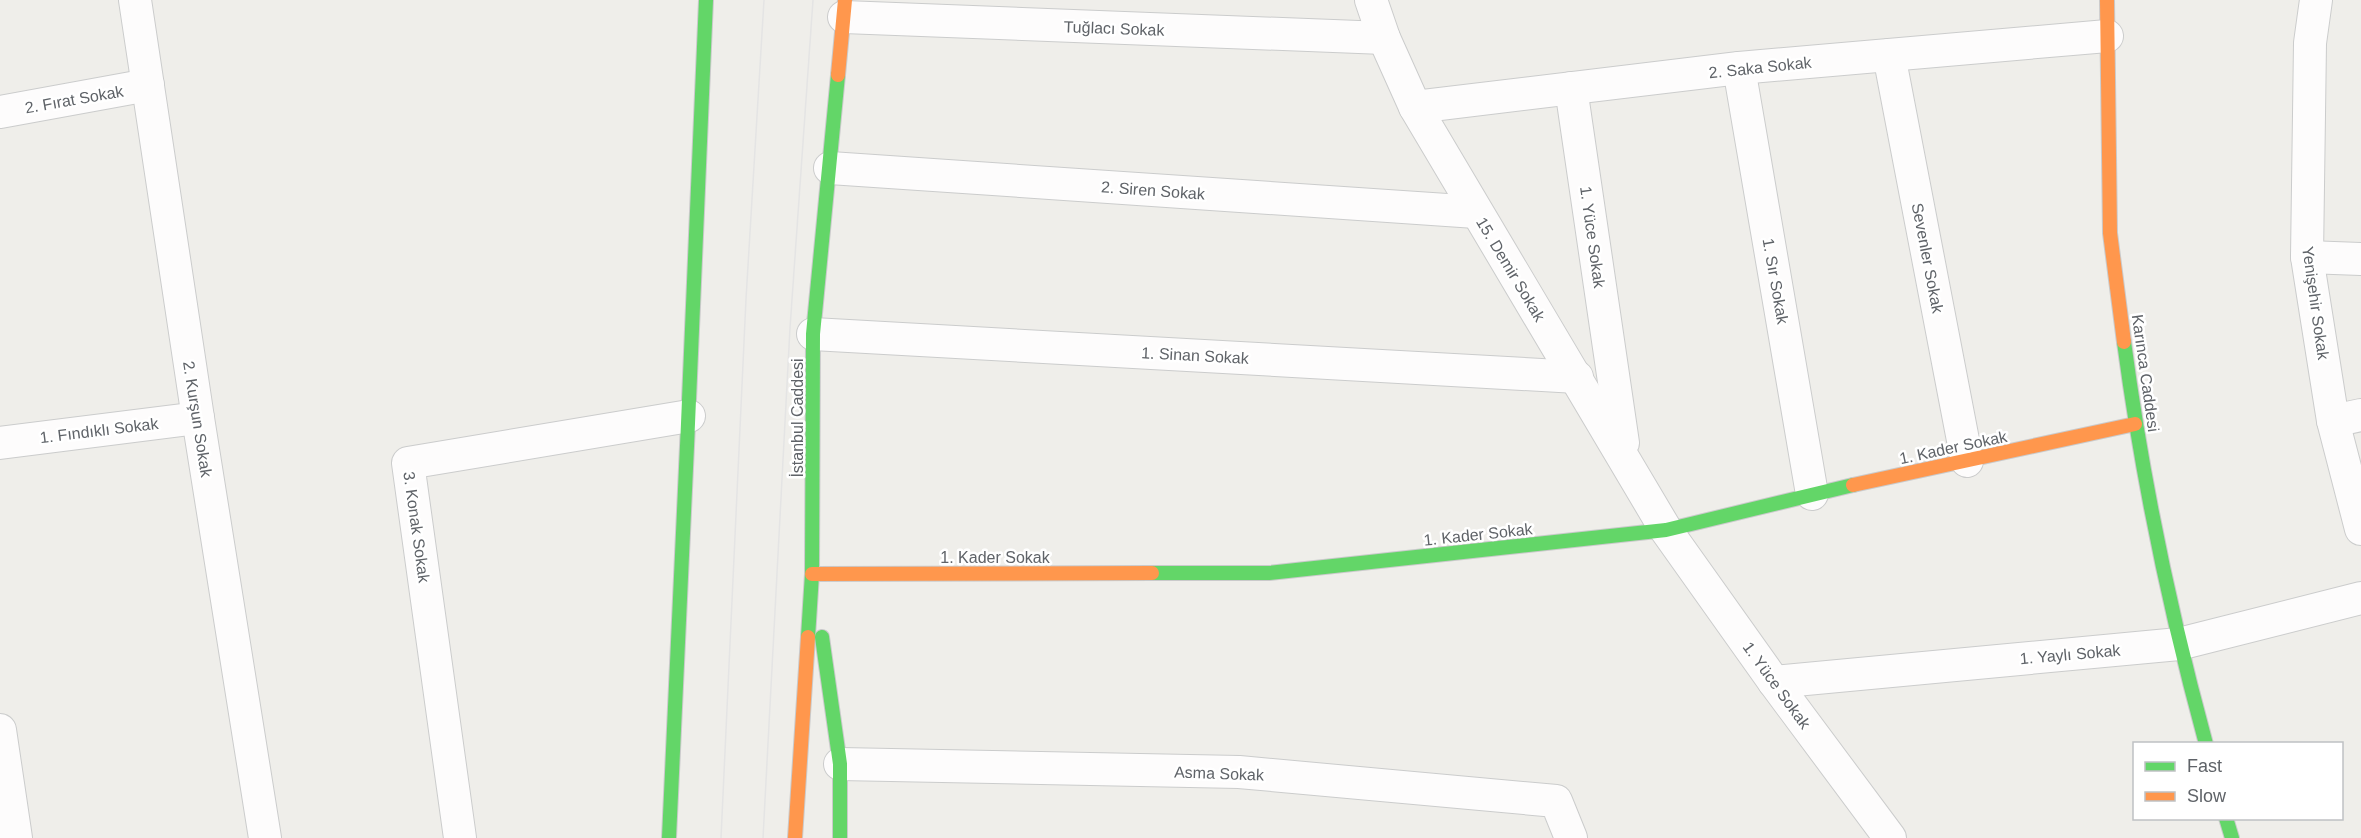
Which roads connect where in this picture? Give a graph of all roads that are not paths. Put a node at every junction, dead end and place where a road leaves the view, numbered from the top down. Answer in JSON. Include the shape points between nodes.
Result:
{"nodes":[{"id":1,"x":135,"y":0,"type":"edge"},
{"id":2,"x":706,"y":0,"type":"edge"},
{"id":3,"x":1371,"y":0,"type":"edge"},
{"id":4,"x":2108,"y":0,"type":"edge"},
{"id":5,"x":2316,"y":0,"type":"edge"},
{"id":6,"x":845,"y":8,"type":"edge"},
{"id":7,"x":2107,"y":36,"type":"junction"},
{"id":8,"x":1384,"y":38,"type":"junction"},
{"id":9,"x":1889,"y":55,"type":"junction"},
{"id":10,"x":1739,"y":68,"type":"junction"},
{"id":11,"x":148,"y":86,"type":"junction"},
{"id":12,"x":1571,"y":88,"type":"junction"},
{"id":13,"x":1415,"y":107,"type":"junction"},
{"id":14,"x":0,"y":112,"type":"edge"},
{"id":15,"x":830,"y":168,"type":"junction"},
{"id":16,"x":1476,"y":212,"type":"junction"},
{"id":17,"x":2307,"y":257,"type":"junction"},
{"id":18,"x":2361,"y":259,"type":"edge"},
{"id":19,"x":813,"y":334,"type":"junction"},
{"id":20,"x":1577,"y":377,"type":"junction"},
{"id":21,"x":689,"y":416,"type":"junction"},
{"id":22,"x":198,"y":418,"type":"junction"},
{"id":23,"x":2347,"y":418,"type":"edge"},
{"id":24,"x":2135,"y":424,"type":"junction"},
{"id":25,"x":0,"y":443,"type":"edge"},
{"id":26,"x":1625,"y":458,"type":"junction"},
{"id":27,"x":1967,"y":461,"type":"junction"},
{"id":28,"x":1812,"y":494,"type":"junction"},
{"id":29,"x":2361,"y":529,"type":"edge"},
{"id":30,"x":1666,"y":530,"type":"junction"},
{"id":31,"x":812,"y":574,"type":"junction"},
{"id":32,"x":2361,"y":598,"type":"edge"},
{"id":33,"x":2179,"y":644,"type":"junction"},
{"id":34,"x":1774,"y":682,"type":"junction"},
{"id":35,"x":0,"y":730,"type":"edge"},
{"id":36,"x":2205,"y":742,"type":"edge"},
{"id":37,"x":840,"y":764,"type":"junction"},
{"id":38,"x":2226,"y":820,"type":"edge"},
{"id":39,"x":10,"y":830,"type":"edge"},
{"id":40,"x":1879,"y":836,"type":"edge"},
{"id":41,"x":265,"y":838,"type":"edge"},
{"id":42,"x":460,"y":838,"type":"edge"},
{"id":43,"x":669,"y":838,"type":"edge"},
{"id":44,"x":795,"y":838,"type":"edge"},
{"id":45,"x":840,"y":838,"type":"edge"},
{"id":46,"x":1571,"y":838,"type":"edge"},
{"id":47,"x":2232,"y":838,"type":"edge"}],
"edges":[{"from":1,"to":11,"type":"street","name":"2. Kurşun Sokak"},
{"from":2,"to":21,"type":"main road"},
{"from":3,"to":8,"type":"street","name":"15. Demir Sokak"},
{"from":4,"to":7,"type":"main road","name":"Karınca Caddesi"},
{"from":5,"to":17,"type":"street","name":"Yenişehir Sokak","via":[[2310,43]]},
{"from":6,"to":8,"type":"street","name":"Tuğlacı Sokak"},
{"from":6,"to":15,"type":"main road","name":"İstanbul Caddesi"},
{"from":7,"to":9,"type":"street","name":"2. Saka Sokak"},
{"from":7,"to":24,"type":"main road","name":"Karınca Caddesi","via":[[2110,233]]},
{"from":8,"to":13,"type":"street","name":"15. Demir Sokak"},
{"from":9,"to":10,"type":"street","name":"2. Saka Sokak"},
{"from":9,"to":27,"type":"street","name":"Sevenler Sokak"},
{"from":10,"to":12,"type":"street","name":"2. Saka Sokak"},
{"from":10,"to":28,"type":"street","name":"1. Sır Sokak"},
{"from":11,"to":14,"type":"street","name":"2. Fırat Sokak"},
{"from":11,"to":22,"type":"street","name":"2. Kurşun Sokak"},
{"from":12,"to":13,"type":"street","name":"2. Saka Sokak"},
{"from":12,"to":26,"type":"street","name":"1. Yüce Sokak"},
{"from":13,"to":16,"type":"street","name":"15. Demir Sokak"},
{"from":15,"to":16,"type":"street","name":"2. Siren Sokak"},
{"from":15,"to":19,"type":"main road","name":"İstanbul Caddesi"},
{"from":16,"to":20,"type":"street","name":"15. Demir Sokak"},
{"from":17,"to":18,"type":"street"},
{"from":17,"to":23,"type":"street","name":"Yenişehir Sokak"},
{"from":19,"to":20,"type":"street","name":"1. Sinan Sokak"},
{"from":19,"to":31,"type":"main road","name":"İstanbul Caddesi"},
{"from":20,"to":26,"type":"street","name":"15. Demir Sokak"},
{"from":21,"to":42,"type":"street","name":"3. Konak Sokak","via":[[408,463]]},
{"from":21,"to":43,"type":"main road"},
{"from":22,"to":25,"type":"street","name":"1. Fındıklı Sokak"},
{"from":22,"to":41,"type":"street","name":"2. Kurşun Sokak"},
{"from":23,"to":29,"type":"street","name":"Yenişehir Sokak"},
{"from":24,"to":27,"type":"main road","name":"1. Kader Sokak"},
{"from":24,"to":33,"type":"main road","name":"Karınca Caddesi"},
{"from":26,"to":30,"type":"street","name":"15. Demir Sokak"},
{"from":27,"to":28,"type":"main road","name":"1. Kader Sokak"},
{"from":28,"to":30,"type":"main road","name":"1. Kader Sokak"},
{"from":30,"to":31,"type":"main road","name":"1. Kader Sokak","via":[[1269,573]]},
{"from":30,"to":34,"type":"street","name":"1. Yüce Sokak"},
{"from":31,"to":37,"type":"main road"},
{"from":31,"to":44,"type":"main road","name":"İstanbul Caddesi"},
{"from":32,"to":33,"type":"street","name":"1. Yaylı Sokak"},
{"from":33,"to":34,"type":"street","name":"1. Yaylı Sokak"},
{"from":33,"to":36,"type":"main road","name":"Karınca Caddesi"},
{"from":34,"to":40,"type":"street","name":"1. Yüce Sokak"},
{"from":35,"to":39,"type":"street"},
{"from":37,"to":45,"type":"main road"},
{"from":37,"to":46,"type":"street","name":"Asma Sokak","via":[[1239,772],[1556,801]]},
{"from":38,"to":47,"type":"main road"}]}
